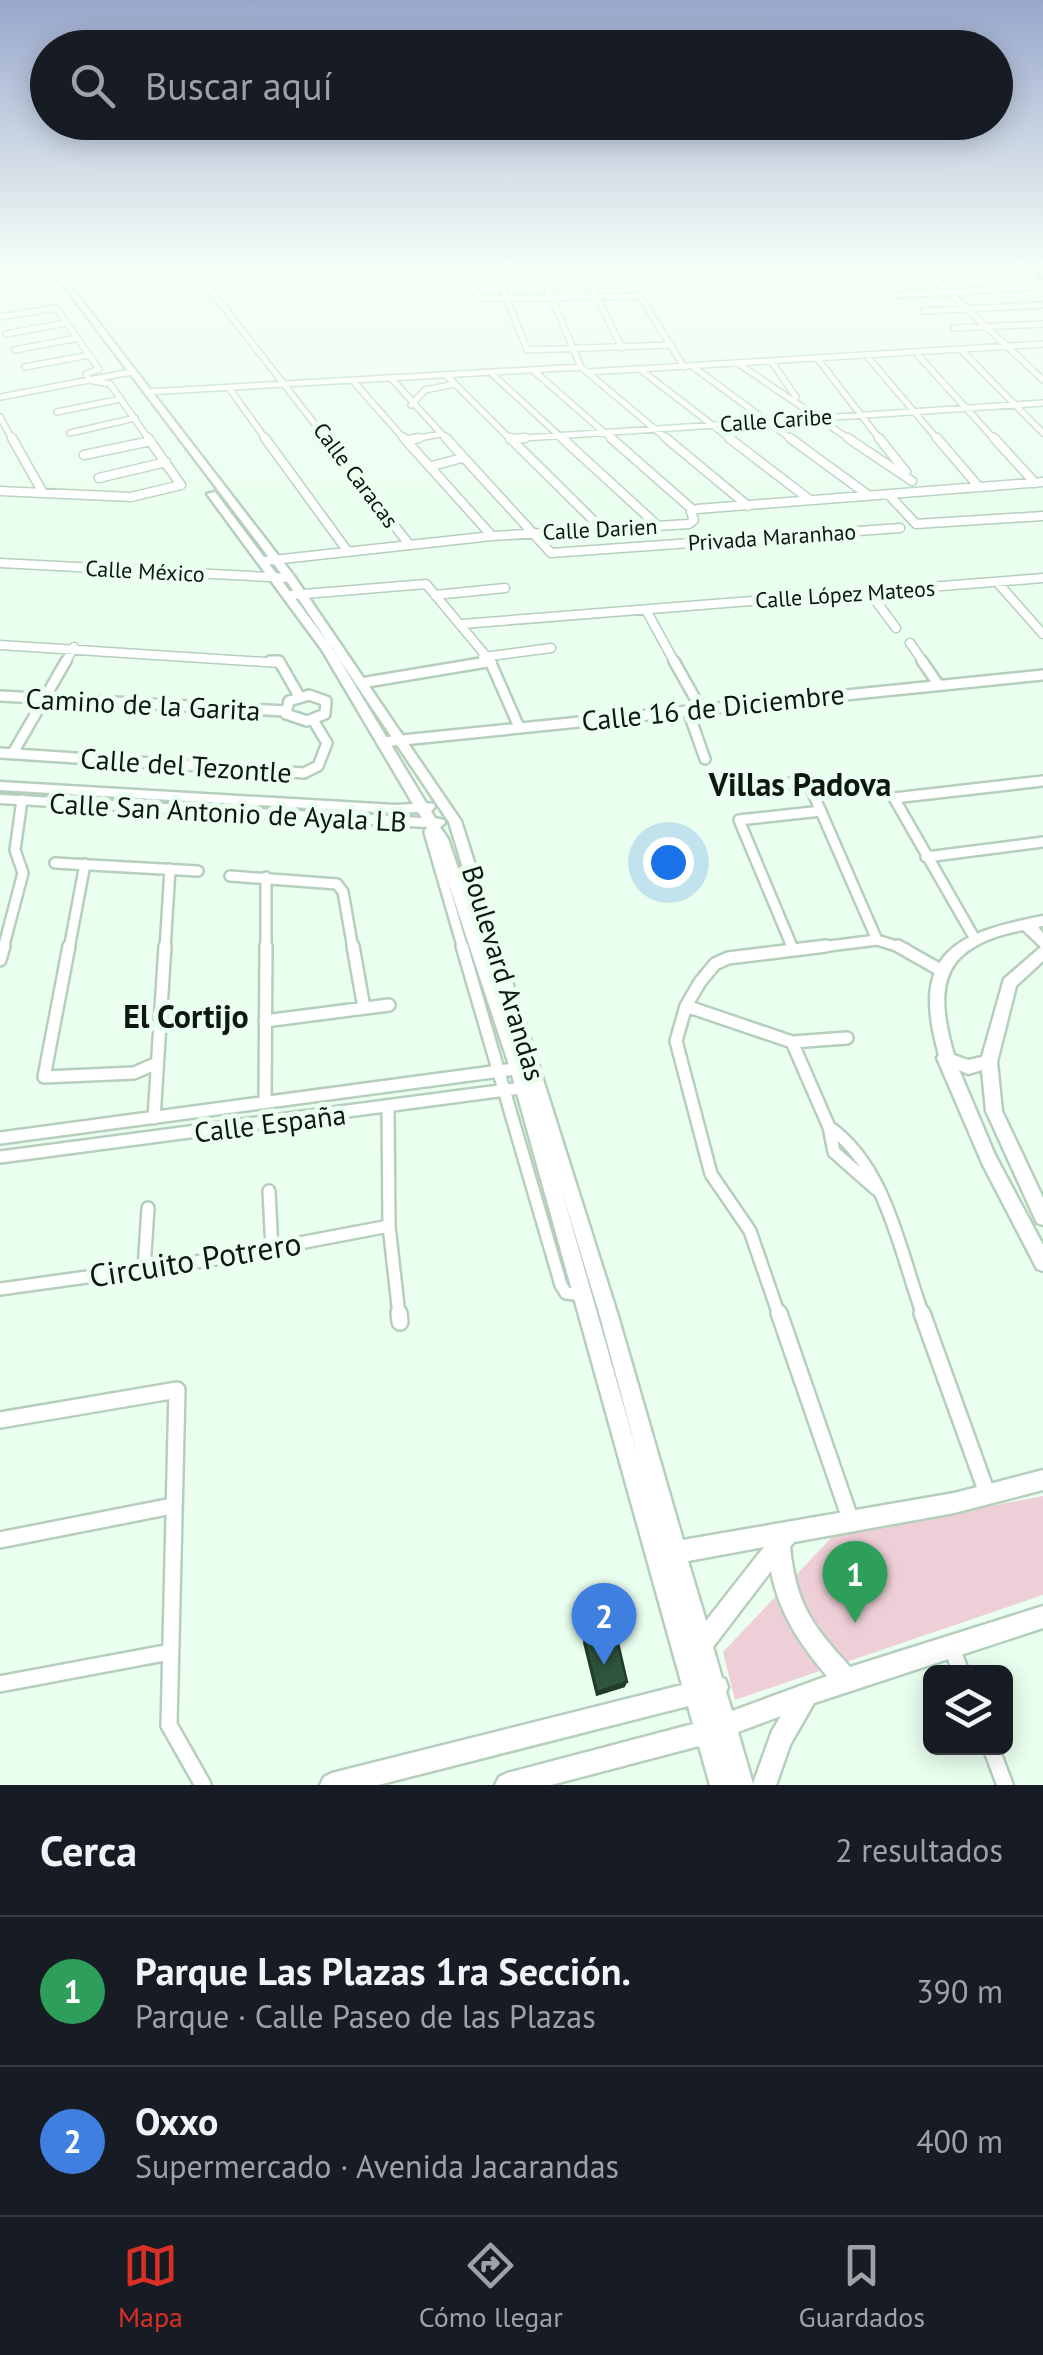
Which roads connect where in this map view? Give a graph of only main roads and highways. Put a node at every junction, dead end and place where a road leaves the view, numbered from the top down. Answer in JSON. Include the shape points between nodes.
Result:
{"nodes":[{"id":1,"x":111,"y":349,"type":"edge"},
{"id":2,"x":127,"y":371,"type":"junction"},
{"id":3,"x":233,"y":516,"type":"junction"},
{"id":4,"x":290,"y":586,"type":"junction"},
{"id":5,"x":390,"y":741,"type":"junction"},
{"id":6,"x":406,"y":781,"type":"junction"},
{"id":7,"x":0,"y":786,"type":"edge"},
{"id":8,"x":69,"y":797,"type":"junction"},
{"id":9,"x":0,"y":799,"type":"edge"},
{"id":10,"x":444,"y":803,"type":"junction"},
{"id":11,"x":425,"y":808,"type":"junction"},
{"id":12,"x":395,"y":809,"type":"junction"},
{"id":13,"x":455,"y":820,"type":"junction"},
{"id":14,"x":435,"y":831,"type":"junction"},
{"id":15,"x":456,"y":880,"type":"junction"},
{"id":16,"x":448,"y":896,"type":"road end"},
{"id":17,"x":1034,"y":923,"type":"edge"},
{"id":18,"x":1043,"y":942,"type":"edge"},
{"id":19,"x":1043,"y":952,"type":"edge"},
{"id":20,"x":945,"y":1058,"type":"junction"},
{"id":21,"x":988,"y":1062,"type":"junction"},
{"id":22,"x":525,"y":1067,"type":"junction"},
{"id":23,"x":531,"y":1087,"type":"junction"},
{"id":24,"x":1043,"y":1217,"type":"edge"},
{"id":25,"x":1043,"y":1264,"type":"edge"},
{"id":26,"x":1043,"y":1480,"type":"edge"},
{"id":27,"x":784,"y":1540,"type":"junction"},
{"id":28,"x":677,"y":1552,"type":"junction"},
{"id":29,"x":1043,"y":1616,"type":"edge"},
{"id":30,"x":695,"y":1651,"type":"junction"},
{"id":31,"x":846,"y":1680,"type":"junction"},
{"id":32,"x":707,"y":1690,"type":"junction"},
{"id":33,"x":806,"y":1696,"type":"junction"},
{"id":34,"x":717,"y":1729,"type":"junction"},
{"id":35,"x":332,"y":1785,"type":"edge"},
{"id":36,"x":506,"y":1785,"type":"edge"},
{"id":37,"x":722,"y":1785,"type":"edge"},
{"id":38,"x":742,"y":1785,"type":"edge"},
{"id":39,"x":764,"y":1785,"type":"edge"}],
"edges":[{"from":1,"to":2,"type":"main road","name":"Boulevard Arandas"},
{"from":2,"to":3,"type":"main road","name":"Boulevard Arandas"},
{"from":2,"to":3,"type":"main road","name":"Boulevard Arandas"},
{"from":3,"to":4,"type":"main road","name":"Boulevard Arandas"},
{"from":4,"to":5,"type":"main road","name":"Boulevard Arandas"},
{"from":4,"to":5,"type":"main road","name":"Boulevard Arandas","via":[[361,683]]},
{"from":5,"to":6,"type":"main road","name":"Boulevard Arandas"},
{"from":5,"to":10,"type":"main road","name":"Boulevard Arandas"},
{"from":6,"to":11,"type":"main road","name":"Boulevard Arandas"},
{"from":6,"to":12,"type":"main road","via":[[408,796]]},
{"from":7,"to":8,"type":"main road"},
{"from":8,"to":9,"type":"main road","name":"Calle San Antonio de Ayala LB"},
{"from":8,"to":12,"type":"main road"},
{"from":8,"to":14,"type":"main road","name":"Calle San Antonio de Ayala LB","via":[[415,822]]},
{"from":10,"to":11,"type":"main road"},
{"from":10,"to":13,"type":"main road","name":"Boulevard Arandas"},
{"from":11,"to":12,"type":"main road"},
{"from":11,"to":14,"type":"main road","name":"Boulevard Arandas"},
{"from":13,"to":14,"type":"main road","name":"Calle San Antonio de Ayala LB"},
{"from":13,"to":22,"type":"main road","name":"Boulevard Arandas"},
{"from":14,"to":15,"type":"main road","name":"Boulevard Arandas"},
{"from":15,"to":16,"type":"main road"},
{"from":15,"to":22,"type":"main road","name":"Boulevard Arandas"},
{"from":17,"to":18,"type":"main road"},
{"from":17,"to":20,"type":"main road","via":[[975,939],[942,970],[937,1032]]},
{"from":19,"to":21,"type":"main road","via":[[1009,984]]},
{"from":20,"to":21,"type":"main road","via":[[968,1066]]},
{"from":20,"to":25,"type":"main road"},
{"from":21,"to":24,"type":"main road","via":[[994,1111]]},
{"from":22,"to":23,"type":"main road","name":"Boulevard Arandas"},
{"from":23,"to":28,"type":"main road","name":"Boulevard Arandas"},
{"from":23,"to":30,"type":"main road","name":"Boulevard Arandas","via":[[584,1296]]},
{"from":26,"to":27,"type":"main road"},
{"from":27,"to":28,"type":"main road"},
{"from":27,"to":30,"type":"main road"},
{"from":27,"to":31,"type":"main road","via":[[783,1590],[796,1621]]},
{"from":28,"to":30,"type":"main road","name":"Boulevard Arandas"},
{"from":29,"to":31,"type":"main road"},
{"from":30,"to":32,"type":"main road","name":"Boulevard Arandas"},
{"from":31,"to":33,"type":"main road"},
{"from":32,"to":34,"type":"main road","name":"Boulevard Arandas"},
{"from":32,"to":35,"type":"main road"},
{"from":33,"to":34,"type":"main road"},
{"from":33,"to":39,"type":"main road","via":[[780,1738]]},
{"from":34,"to":36,"type":"main road"},
{"from":34,"to":37,"type":"main road","name":"Boulevard Arandas"},
{"from":34,"to":38,"type":"main road","name":"Boulevard Arandas"}]}
